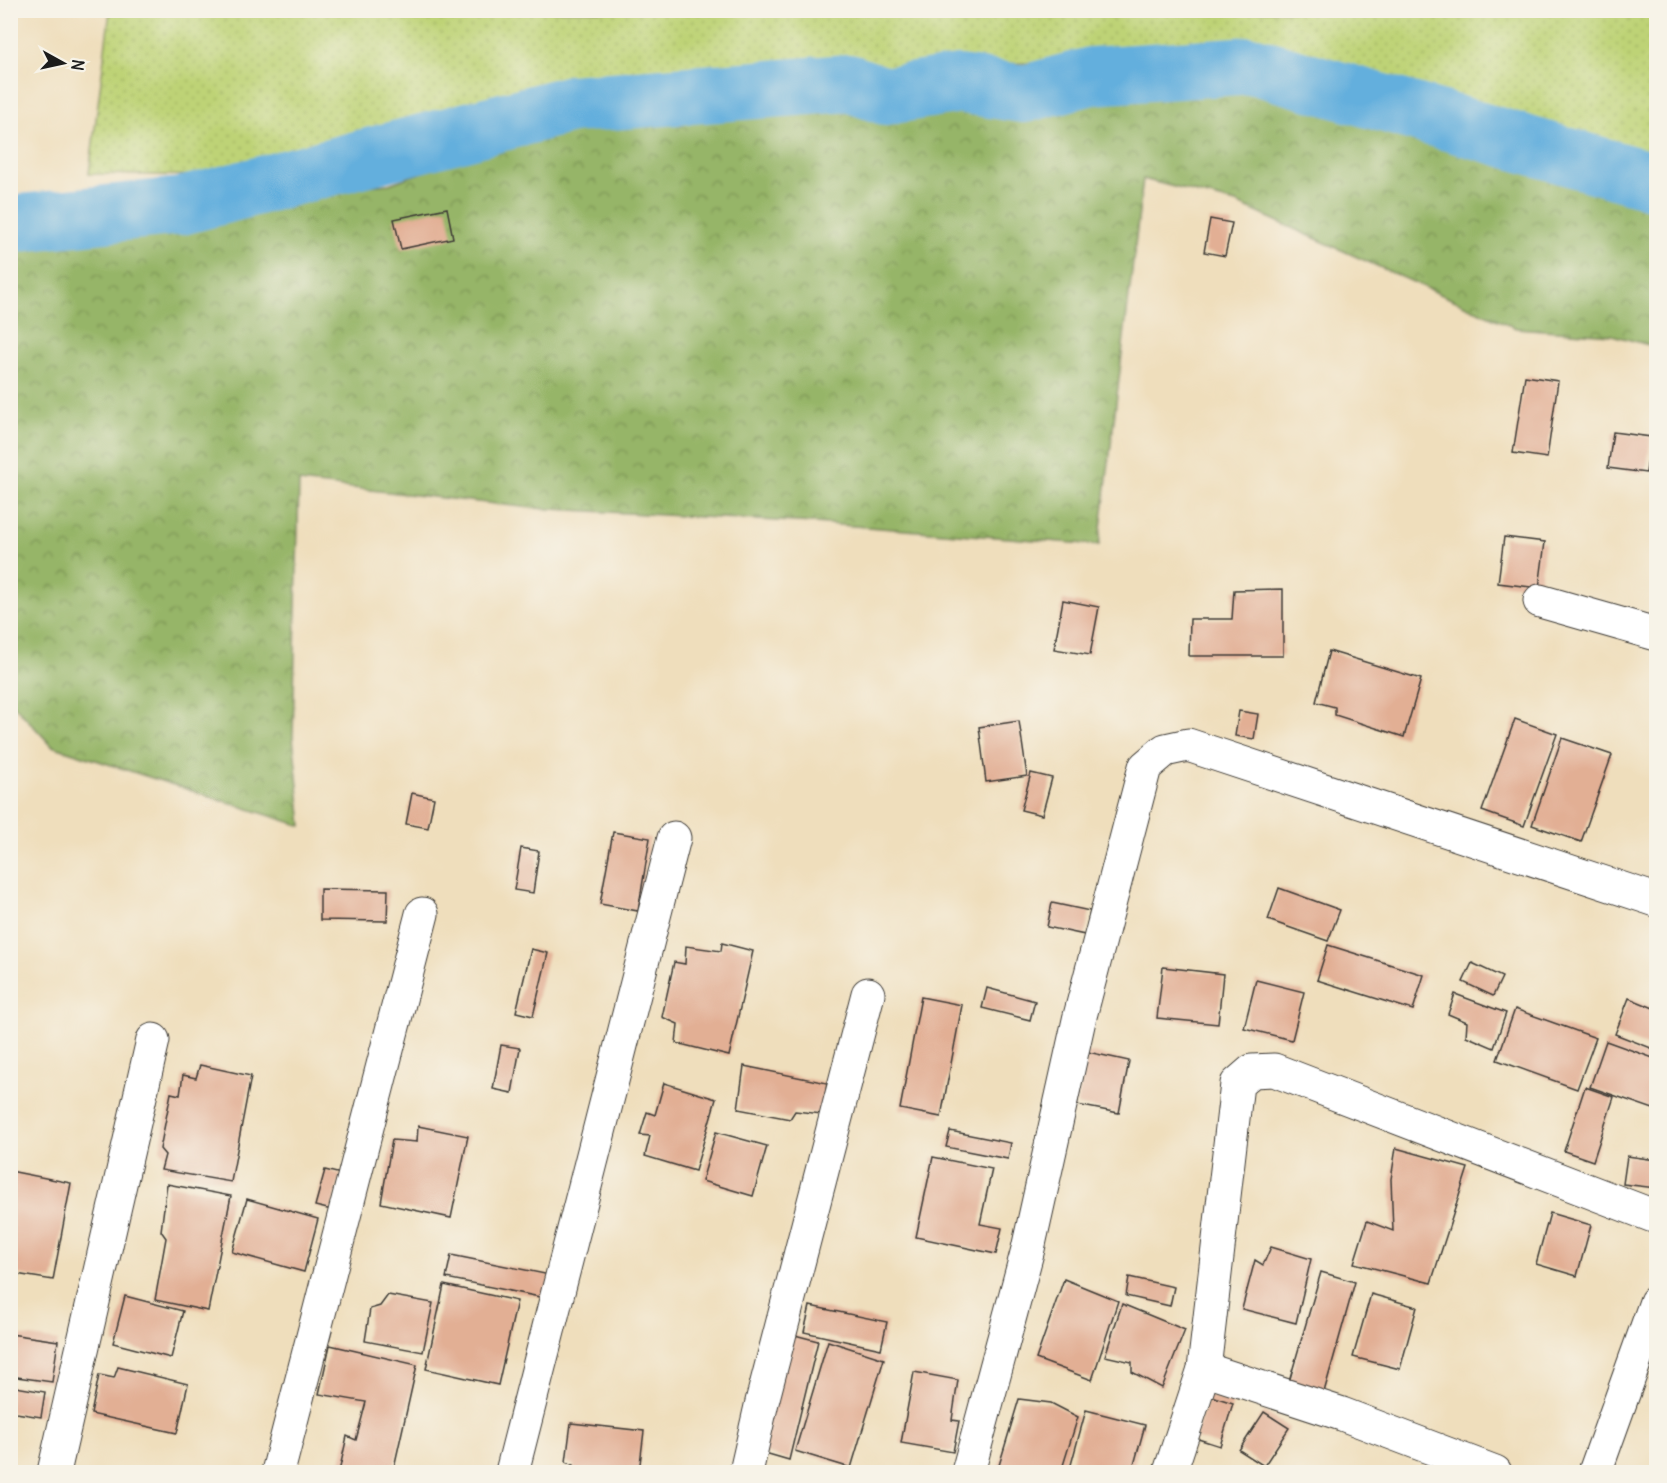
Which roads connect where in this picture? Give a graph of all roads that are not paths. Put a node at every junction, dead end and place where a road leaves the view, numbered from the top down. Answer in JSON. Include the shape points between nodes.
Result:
{"nodes":[{"id":1,"x":1539,"y":601,"type":"dead end"},
{"id":2,"x":1656,"y":634,"type":"edge"},
{"id":3,"x":674,"y":838,"type":"dead end"},
{"id":4,"x":1656,"y":900,"type":"edge"},
{"id":5,"x":422,"y":914,"type":"dead end"},
{"id":6,"x":868,"y":994,"type":"dead end"},
{"id":7,"x":153,"y":1040,"type":"dead end"},
{"id":8,"x":1656,"y":1217,"type":"edge"},
{"id":9,"x":1656,"y":1302,"type":"edge"},
{"id":10,"x":1204,"y":1369,"type":"junction"},
{"id":11,"x":54,"y":1473,"type":"edge"},
{"id":12,"x":278,"y":1473,"type":"edge"},
{"id":13,"x":512,"y":1473,"type":"edge"},
{"id":14,"x":746,"y":1473,"type":"edge"},
{"id":15,"x":968,"y":1473,"type":"edge"},
{"id":16,"x":1170,"y":1473,"type":"edge"},
{"id":17,"x":1495,"y":1473,"type":"edge"},
{"id":18,"x":1595,"y":1473,"type":"edge"}],
"edges":[{"from":1,"to":2,"type":"street"},
{"from":3,"to":13,"type":"street"},
{"from":4,"to":15,"type":"street","via":[[1188,745],[1165,750],[1145,768],[1079,1020],[1028,1249]]},
{"from":5,"to":12,"type":"street"},
{"from":6,"to":14,"type":"street"},
{"from":7,"to":11,"type":"street"},
{"from":8,"to":10,"type":"street","via":[[1274,1070],[1252,1071],[1237,1084]]},
{"from":9,"to":18,"type":"street"},
{"from":10,"to":16,"type":"street"},
{"from":10,"to":17,"type":"street","via":[[1342,1414]]}]}
